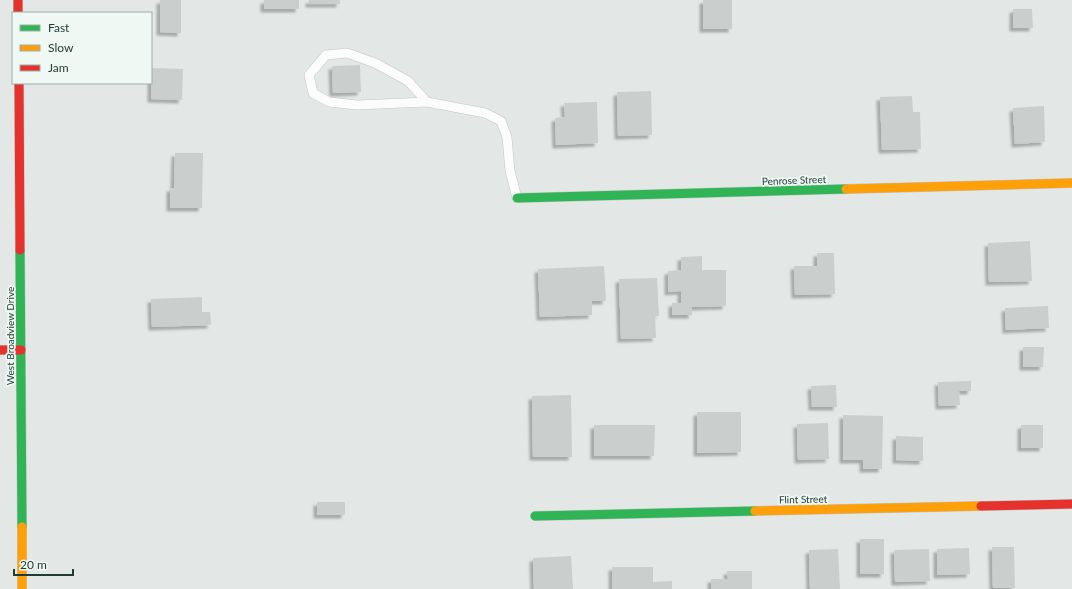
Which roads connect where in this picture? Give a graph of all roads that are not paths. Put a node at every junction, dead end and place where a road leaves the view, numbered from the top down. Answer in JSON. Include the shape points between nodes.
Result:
{"nodes":[{"id":1,"x":18,"y":0,"type":"edge"},
{"id":2,"x":18,"y":12,"type":"edge"},
{"id":3,"x":19,"y":84,"type":"edge"},
{"id":4,"x":427,"y":102,"type":"junction"},
{"id":5,"x":1072,"y":183,"type":"edge"},
{"id":6,"x":517,"y":198,"type":"joint"},
{"id":7,"x":0,"y":350,"type":"edge"},
{"id":8,"x":21,"y":350,"type":"junction"},
{"id":9,"x":1072,"y":504,"type":"edge"},
{"id":10,"x":535,"y":516,"type":"dead end"},
{"id":11,"x":22,"y":589,"type":"edge"}],
"edges":[{"from":1,"to":2,"type":"street"},
{"from":3,"to":8,"type":"street","name":"West Broadview Drive"},
{"from":4,"to":4,"type":"lane","via":[[357,106],[330,102],[313,93],[309,75],[326,55],[347,53],[375,63],[408,80]]},
{"from":4,"to":6,"type":"lane","via":[[485,113],[501,121],[507,137],[510,171]]},
{"from":5,"to":6,"type":"street","name":"Penrose Street"},
{"from":7,"to":8,"type":"street"},
{"from":8,"to":11,"type":"street","name":"West Broadview Drive"},
{"from":9,"to":10,"type":"street","name":"Flint Street"}]}
